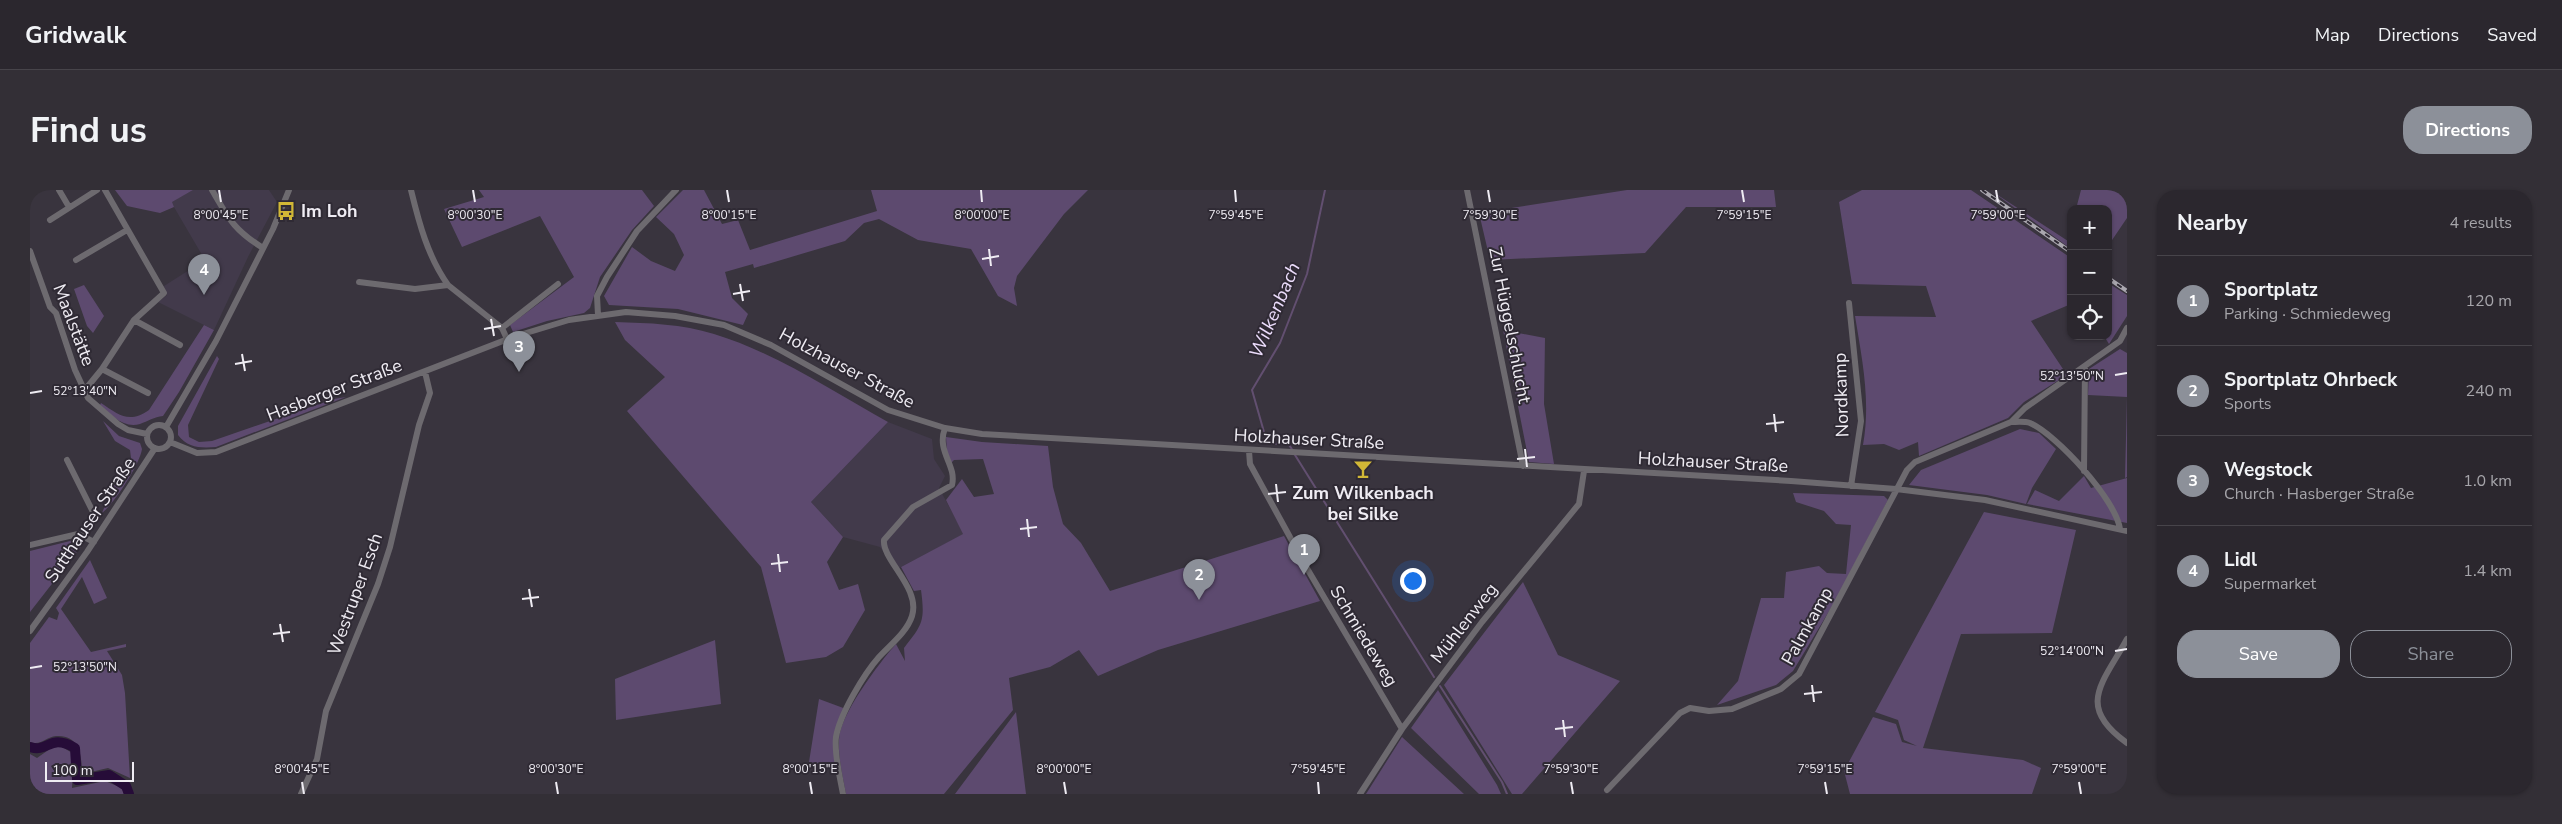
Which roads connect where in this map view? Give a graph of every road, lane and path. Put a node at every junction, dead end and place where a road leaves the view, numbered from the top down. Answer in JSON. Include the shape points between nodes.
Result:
{"nodes":[{"id":1,"x":59,"y":190,"type":"edge"},
{"id":2,"x":98,"y":190,"type":"edge"},
{"id":3,"x":105,"y":190,"type":"edge"},
{"id":4,"x":212,"y":190,"type":"edge"},
{"id":5,"x":289,"y":190,"type":"edge"},
{"id":6,"x":411,"y":190,"type":"edge"},
{"id":7,"x":676,"y":190,"type":"edge"},
{"id":8,"x":1467,"y":190,"type":"edge"},
{"id":9,"x":69,"y":207,"type":"junction"},
{"id":10,"x":50,"y":220,"type":"dead end"},
{"id":11,"x":127,"y":230,"type":"junction"},
{"id":12,"x":263,"y":248,"type":"junction"},
{"id":13,"x":30,"y":251,"type":"edge"},
{"id":14,"x":76,"y":260,"type":"dead end"},
{"id":15,"x":359,"y":282,"type":"dead end"},
{"id":16,"x":558,"y":284,"type":"dead end"},
{"id":17,"x":448,"y":285,"type":"junction"},
{"id":18,"x":1850,"y":303,"type":"dead end"},
{"id":19,"x":598,"y":315,"type":"junction"},
{"id":20,"x":134,"y":320,"type":"junction"},
{"id":21,"x":502,"y":328,"type":"junction"},
{"id":22,"x":2127,"y":328,"type":"edge"},
{"id":23,"x":510,"y":338,"type":"junction"},
{"id":24,"x":180,"y":345,"type":"dead end"},
{"id":25,"x":2085,"y":366,"type":"junction"},
{"id":26,"x":102,"y":369,"type":"junction"},
{"id":27,"x":425,"y":372,"type":"junction"},
{"id":28,"x":84,"y":392,"type":"junction"},
{"id":29,"x":148,"y":394,"type":"dead end"},
{"id":30,"x":2011,"y":422,"type":"junction"},
{"id":31,"x":166,"y":427,"type":"junction"},
{"id":32,"x":945,"y":428,"type":"junction"},
{"id":33,"x":147,"y":434,"type":"junction"},
{"id":34,"x":170,"y":442,"type":"junction"},
{"id":35,"x":155,"y":448,"type":"junction"},
{"id":36,"x":1249,"y":451,"type":"junction"},
{"id":37,"x":67,"y":460,"type":"dead end"},
{"id":38,"x":1523,"y":466,"type":"junction"},
{"id":39,"x":1584,"y":471,"type":"junction"},
{"id":40,"x":2084,"y":471,"type":"junction"},
{"id":41,"x":1851,"y":486,"type":"junction"},
{"id":42,"x":1896,"y":489,"type":"junction"},
{"id":43,"x":2124,"y":530,"type":"edge"},
{"id":44,"x":84,"y":535,"type":"junction"},
{"id":45,"x":2127,"y":535,"type":"edge"},
{"id":46,"x":94,"y":542,"type":"junction"},
{"id":47,"x":30,"y":545,"type":"edge"},
{"id":48,"x":30,"y":631,"type":"edge"},
{"id":49,"x":2127,"y":639,"type":"edge"},
{"id":50,"x":1402,"y":729,"type":"junction"},
{"id":51,"x":2127,"y":743,"type":"edge"},
{"id":52,"x":1607,"y":790,"type":"dead end"},
{"id":53,"x":300,"y":794,"type":"edge"},
{"id":54,"x":843,"y":794,"type":"edge"},
{"id":55,"x":1360,"y":794,"type":"edge"}],
"edges":[{"from":1,"to":9,"type":"street"},
{"from":2,"to":9,"type":"street"},
{"from":3,"to":11,"type":"street"},
{"from":4,"to":12,"type":"street","via":[[229,220]]},
{"from":5,"to":12,"type":"street"},
{"from":6,"to":17,"type":"street","via":[[427,245]]},
{"from":7,"to":19,"type":"street","via":[[637,231],[607,277],[597,296]]},
{"from":8,"to":38,"type":"street","name":"Zur Hüggelschlucht"},
{"from":9,"to":10,"type":"street"},
{"from":11,"to":14,"type":"street"},
{"from":11,"to":20,"type":"street","via":[[164,293]]},
{"from":12,"to":31,"type":"street","via":[[216,341]]},
{"from":13,"to":28,"type":"street","name":"Maalstätte"},
{"from":15,"to":17,"type":"street","via":[[415,289]]},
{"from":16,"to":21,"type":"street"},
{"from":17,"to":21,"type":"street"},
{"from":18,"to":41,"type":"street","name":"Nordkamp","via":[[1861,421]]},
{"from":19,"to":23,"type":"street","name":"Holzhauser Straße","via":[[555,323]]},
{"from":19,"to":32,"type":"street","name":"Holzhauser Straße","via":[[626,312],[724,325],[771,344],[888,410]]},
{"from":20,"to":24,"type":"street"},
{"from":20,"to":26,"type":"street"},
{"from":21,"to":23,"type":"street"},
{"from":22,"to":25,"type":"street","via":[[2120,341]]},
{"from":23,"to":27,"type":"street","name":"Hasberger Straße"},
{"from":25,"to":30,"type":"street","via":[[2025,408]]},
{"from":25,"to":40,"type":"street"},
{"from":26,"to":28,"type":"street"},
{"from":26,"to":29,"type":"street"},
{"from":27,"to":34,"type":"street","name":"Hasberger Straße","via":[[216,452],[197,453]]},
{"from":27,"to":53,"type":"street","name":"Westruper Esch","via":[[430,393],[419,425],[390,547],[326,711],[316,759]]},
{"from":28,"to":33,"type":"street","name":"Maalstätte","via":[[118,424]]},
{"from":30,"to":40,"type":"street","via":[[2028,422],[2043,430]]},
{"from":30,"to":42,"type":"street","name":"Palmkamp","via":[[1915,462],[1906,470]]},
{"from":31,"to":33,"type":"street","via":[[155,425]]},
{"from":31,"to":34,"type":"street","via":[[171,436]]},
{"from":32,"to":36,"type":"street","name":"Holzhauser Straße","via":[[982,434]]},
{"from":32,"to":54,"type":"street","via":[[942,443],[953,474],[952,485],[913,507],[884,540],[885,551],[902,573],[913,610],[906,628],[864,678],[840,725],[836,738]]},
{"from":33,"to":35,"type":"street","via":[[149,444]]},
{"from":34,"to":35,"type":"street","via":[[162,449]]},
{"from":35,"to":46,"type":"street","name":"Sutthauser Straße"},
{"from":36,"to":38,"type":"street","name":"Holzhauser Straße"},
{"from":36,"to":50,"type":"street","name":"Schmiedeweg","via":[[1250,464],[1308,570]]},
{"from":37,"to":44,"type":"street","via":[[95,516]]},
{"from":38,"to":39,"type":"street","name":"Holzhauser Straße"},
{"from":39,"to":41,"type":"street","name":"Holzhauser Straße"},
{"from":39,"to":50,"type":"street","name":"Mühlenweg","via":[[1579,504],[1482,622]]},
{"from":40,"to":43,"type":"street","via":[[2111,504]]},
{"from":41,"to":42,"type":"street","name":"Holzhauser Straße"},
{"from":42,"to":43,"type":"street","name":"Holzhauser Straße","via":[[1986,500]]},
{"from":42,"to":52,"type":"street","name":"Palmkamp","via":[[1799,674],[1782,690],[1732,709],[1709,711],[1690,708],[1680,713]]},
{"from":43,"to":45,"type":"street"},
{"from":44,"to":46,"type":"street"},
{"from":44,"to":47,"type":"street","via":[[71,534]]},
{"from":46,"to":48,"type":"street","name":"Sutthauser Straße"},
{"from":49,"to":51,"type":"street","via":[[2098,690],[2096,707],[2104,722]]},
{"from":50,"to":55,"type":"street","name":"Mühlenweg"}]}
